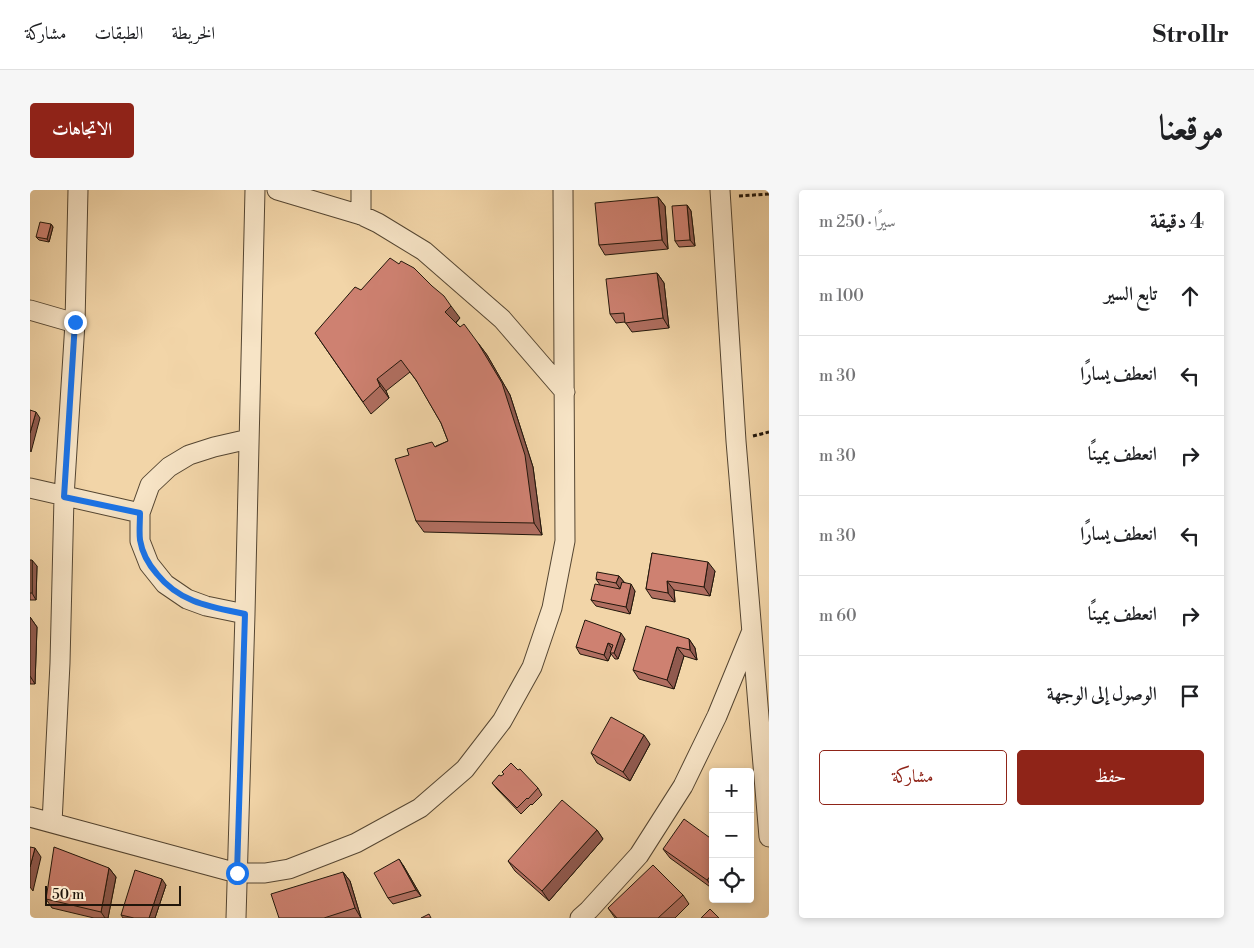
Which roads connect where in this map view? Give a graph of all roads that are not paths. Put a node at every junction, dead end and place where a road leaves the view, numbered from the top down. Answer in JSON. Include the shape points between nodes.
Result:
{"nodes":[{"id":1,"x":78,"y":190,"type":"edge"},
{"id":2,"x":255,"y":190,"type":"edge"},
{"id":3,"x":277,"y":190,"type":"edge"},
{"id":4,"x":361,"y":190,"type":"edge"},
{"id":5,"x":563,"y":190,"type":"edge"},
{"id":6,"x":720,"y":193,"type":"edge"},
{"id":7,"x":361,"y":215,"type":"junction"},
{"id":8,"x":30,"y":310,"type":"edge"},
{"id":9,"x":75,"y":322,"type":"junction"},
{"id":10,"x":565,"y":392,"type":"junction"},
{"id":11,"x":249,"y":439,"type":"junction"},
{"id":12,"x":30,"y":488,"type":"edge"},
{"id":13,"x":64,"y":497,"type":"junction"},
{"id":14,"x":140,"y":513,"type":"junction"},
{"id":15,"x":245,"y":614,"type":"junction"},
{"id":16,"x":752,"y":630,"type":"junction"},
{"id":17,"x":30,"y":817,"type":"edge"},
{"id":18,"x":52,"y":823,"type":"junction"},
{"id":19,"x":769,"y":837,"type":"edge"},
{"id":20,"x":237,"y":873,"type":"junction"},
{"id":21,"x":236,"y":918,"type":"edge"},
{"id":22,"x":580,"y":918,"type":"edge"}],
"edges":[{"from":1,"to":9,"type":"street"},
{"from":2,"to":11,"type":"street"},
{"from":3,"to":7,"type":"street"},
{"from":4,"to":7,"type":"street"},
{"from":5,"to":10,"type":"street"},
{"from":6,"to":16,"type":"street"},
{"from":7,"to":10,"type":"street","via":[[424,251],[448,271],[502,319]]},
{"from":8,"to":9,"type":"street"},
{"from":9,"to":13,"type":"street"},
{"from":10,"to":20,"type":"street","via":[[565,541],[552,608],[532,667],[502,721],[465,769],[420,808],[356,843],[289,869]]},
{"from":11,"to":14,"type":"street","via":[[214,446],[169,467],[150,485]]},
{"from":11,"to":15,"type":"street"},
{"from":12,"to":13,"type":"street"},
{"from":13,"to":14,"type":"street"},
{"from":13,"to":18,"type":"street"},
{"from":14,"to":15,"type":"street","via":[[140,540],[149,564],[165,584],[187,599]]},
{"from":15,"to":20,"type":"street"},
{"from":16,"to":19,"type":"street"},
{"from":16,"to":22,"type":"street","via":[[717,716],[683,786],[639,855]]},
{"from":17,"to":18,"type":"street"},
{"from":18,"to":20,"type":"street"},
{"from":20,"to":21,"type":"street"}]}
